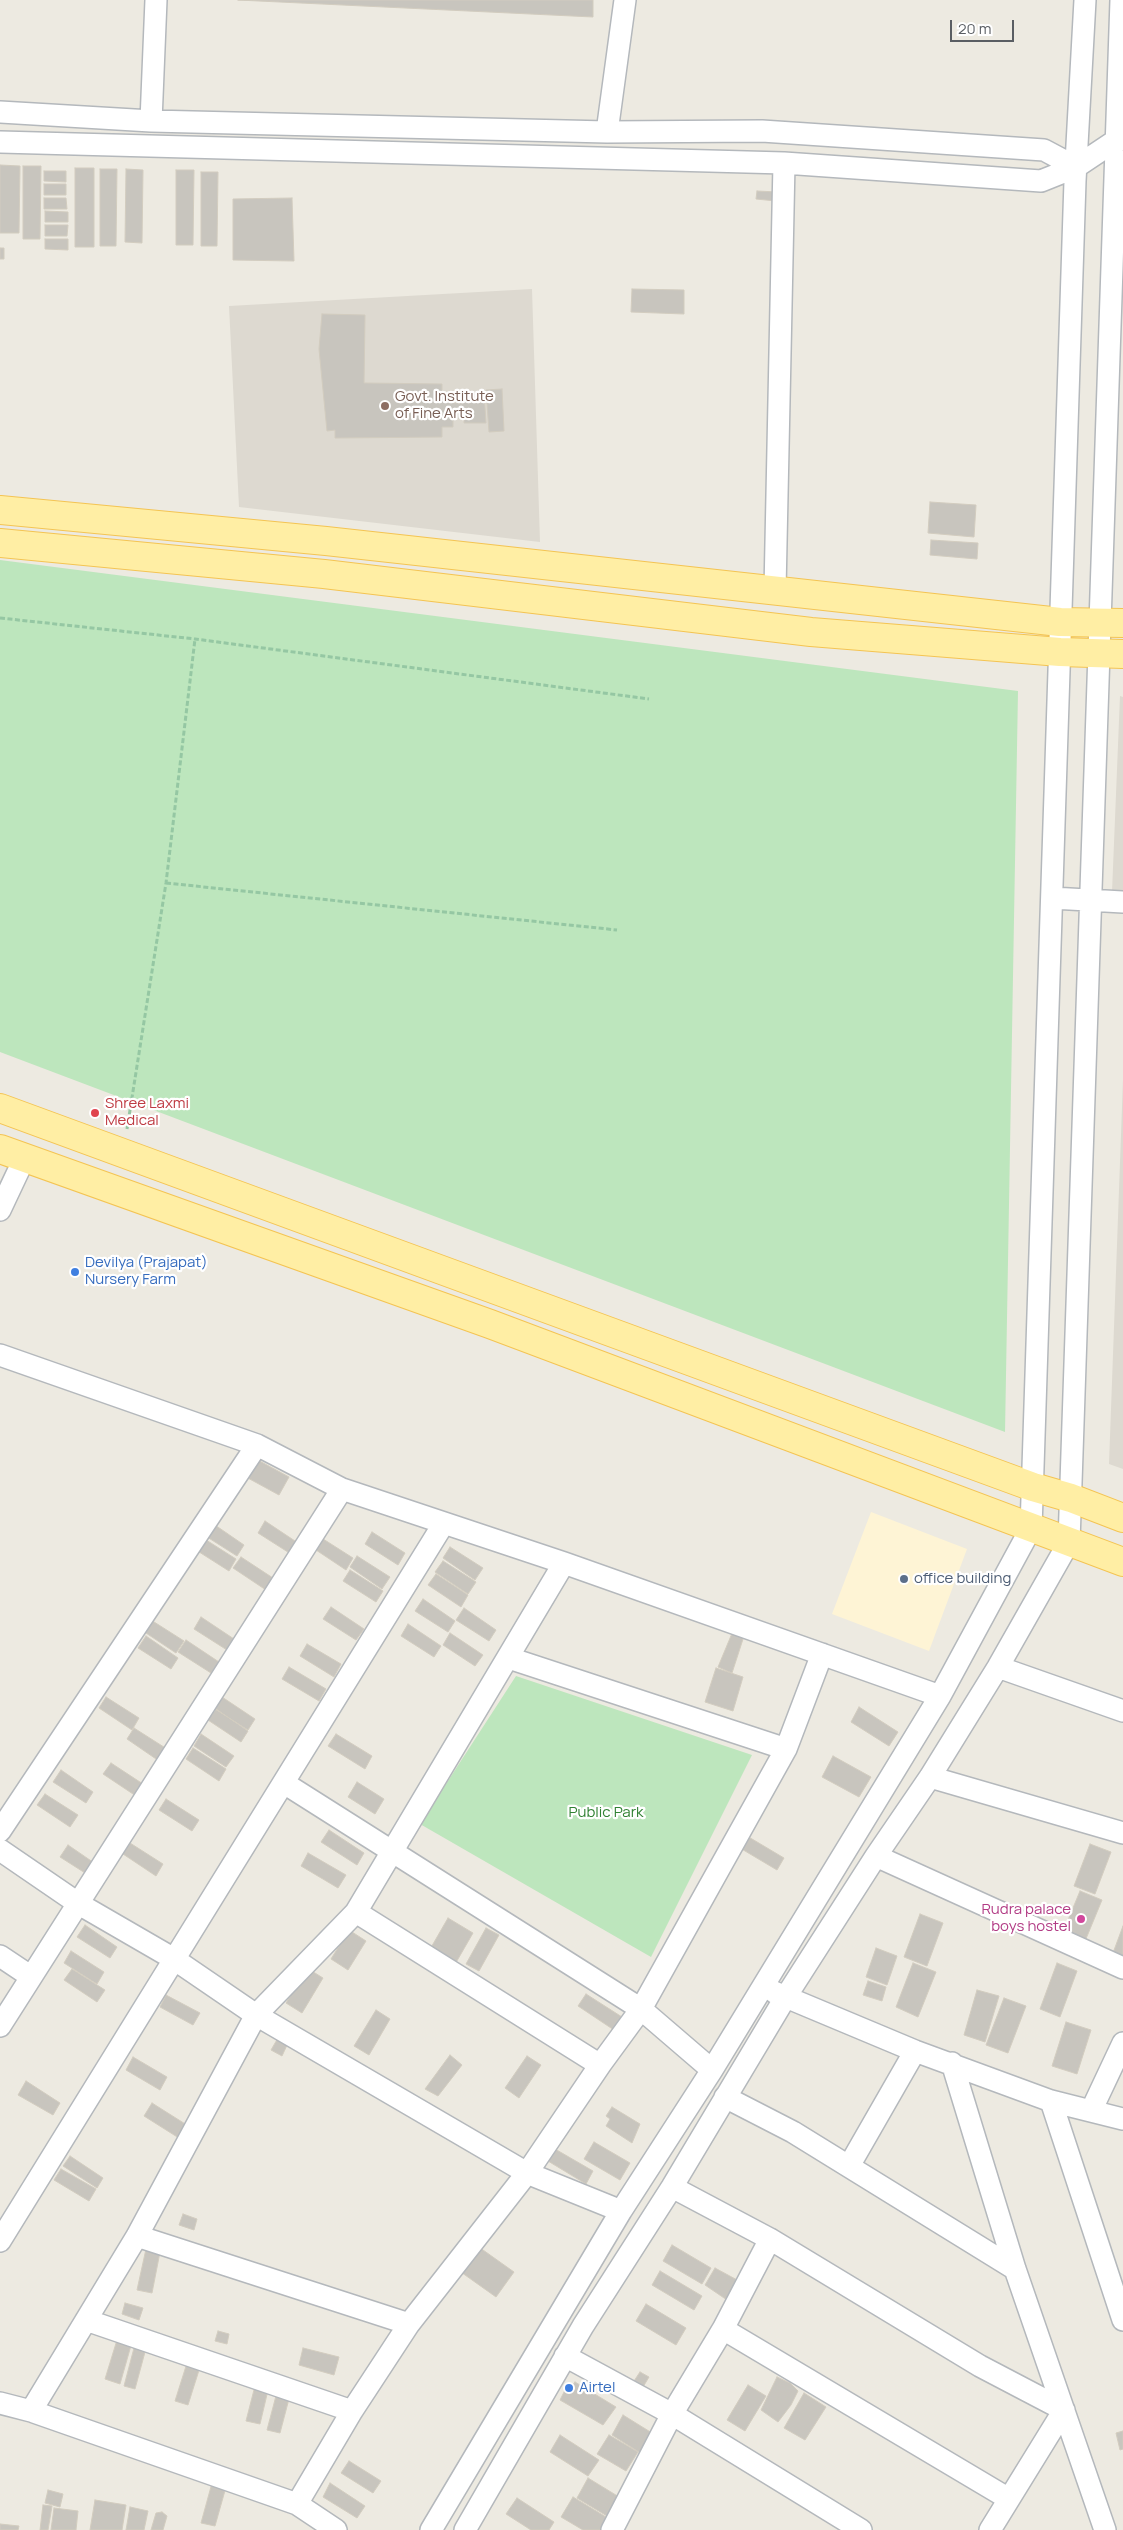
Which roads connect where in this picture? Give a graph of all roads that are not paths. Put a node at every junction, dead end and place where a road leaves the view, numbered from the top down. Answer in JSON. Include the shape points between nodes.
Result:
{"nodes":[{"id":1,"x":156,"y":0,"type":"edge"},
{"id":2,"x":625,"y":0,"type":"edge"},
{"id":3,"x":1085,"y":0,"type":"edge"},
{"id":4,"x":1121,"y":0,"type":"edge"},
{"id":5,"x":0,"y":112,"type":"edge"},
{"id":6,"x":151,"y":121,"type":"junction"},
{"id":7,"x":607,"y":132,"type":"junction"},
{"id":8,"x":1119,"y":140,"type":"edge"},
{"id":9,"x":0,"y":142,"type":"edge"},
{"id":10,"x":784,"y":163,"type":"junction"},
{"id":11,"x":1076,"y":167,"type":"junction"},
{"id":12,"x":0,"y":510,"type":"edge"},
{"id":13,"x":0,"y":543,"type":"edge"},
{"id":14,"x":775,"y":590,"type":"junction"},
{"id":15,"x":1060,"y":622,"type":"junction"},
{"id":16,"x":1111,"y":622,"type":"edge"},
{"id":17,"x":1060,"y":652,"type":"junction"},
{"id":18,"x":1111,"y":653,"type":"edge"},
{"id":19,"x":1052,"y":898,"type":"junction"},
{"id":20,"x":1090,"y":900,"type":"junction"},
{"id":21,"x":1123,"y":902,"type":"edge"},
{"id":22,"x":0,"y":1108,"type":"edge"},
{"id":23,"x":12,"y":1153,"type":"edge"},
{"id":24,"x":0,"y":1210,"type":"edge"},
{"id":25,"x":0,"y":1354,"type":"edge"},
{"id":26,"x":257,"y":1445,"type":"junction"},
{"id":27,"x":1033,"y":1487,"type":"junction"},
{"id":28,"x":342,"y":1489,"type":"junction"},
{"id":29,"x":1071,"y":1498,"type":"junction"},
{"id":30,"x":1123,"y":1518,"type":"edge"},
{"id":31,"x":444,"y":1523,"type":"junction"},
{"id":32,"x":1031,"y":1528,"type":"junction"},
{"id":33,"x":1069,"y":1542,"type":"junction"},
{"id":34,"x":1123,"y":1562,"type":"edge"},
{"id":35,"x":564,"y":1563,"type":"junction"},
{"id":36,"x":822,"y":1654,"type":"junction"},
{"id":37,"x":509,"y":1658,"type":"junction"},
{"id":38,"x":998,"y":1667,"type":"junction"},
{"id":39,"x":940,"y":1696,"type":"junction"},
{"id":40,"x":1123,"y":1711,"type":"edge"},
{"id":41,"x":786,"y":1749,"type":"junction"},
{"id":42,"x":930,"y":1777,"type":"junction"},
{"id":43,"x":284,"y":1783,"type":"junction"},
{"id":44,"x":0,"y":1831,"type":"edge"},
{"id":45,"x":1123,"y":1833,"type":"edge"},
{"id":46,"x":0,"y":1850,"type":"edge"},
{"id":47,"x":392,"y":1850,"type":"junction"},
{"id":48,"x":876,"y":1856,"type":"junction"},
{"id":49,"x":79,"y":1904,"type":"junction"},
{"id":50,"x":356,"y":1912,"type":"junction"},
{"id":51,"x":0,"y":1956,"type":"edge"},
{"id":52,"x":174,"y":1959,"type":"junction"},
{"id":53,"x":1123,"y":1968,"type":"edge"},
{"id":54,"x":30,"y":1976,"type":"junction"},
{"id":55,"x":762,"y":1985,"type":"junction"},
{"id":56,"x":785,"y":1998,"type":"junction"},
{"id":57,"x":641,"y":2009,"type":"junction"},
{"id":58,"x":256,"y":2016,"type":"junction"},
{"id":59,"x":0,"y":2026,"type":"edge"},
{"id":60,"x":1123,"y":2043,"type":"edge"},
{"id":61,"x":915,"y":2051,"type":"junction"},
{"id":62,"x":952,"y":2063,"type":"junction"},
{"id":63,"x":600,"y":2065,"type":"junction"},
{"id":64,"x":712,"y":2070,"type":"junction"},
{"id":65,"x":725,"y":2097,"type":"junction"},
{"id":66,"x":1052,"y":2101,"type":"junction"},
{"id":67,"x":1091,"y":2111,"type":"junction"},
{"id":68,"x":1123,"y":2119,"type":"edge"},
{"id":69,"x":849,"y":2166,"type":"junction"},
{"id":70,"x":527,"y":2173,"type":"junction"},
{"id":71,"x":672,"y":2187,"type":"junction"},
{"id":72,"x":621,"y":2211,"type":"junction"},
{"id":73,"x":3,"y":2227,"type":"edge"},
{"id":74,"x":137,"y":2236,"type":"junction"},
{"id":75,"x":770,"y":2239,"type":"junction"},
{"id":76,"x":1015,"y":2269,"type":"junction"},
{"id":77,"x":86,"y":2320,"type":"junction"},
{"id":78,"x":1123,"y":2320,"type":"edge"},
{"id":79,"x":409,"y":2324,"type":"junction"},
{"id":80,"x":723,"y":2329,"type":"junction"},
{"id":81,"x":565,"y":2356,"type":"junction"},
{"id":82,"x":0,"y":2403,"type":"edge"},
{"id":83,"x":1064,"y":2410,"type":"junction"},
{"id":84,"x":30,"y":2411,"type":"junction"},
{"id":85,"x":352,"y":2411,"type":"junction"},
{"id":86,"x":672,"y":2414,"type":"junction"},
{"id":87,"x":1009,"y":2499,"type":"junction"},
{"id":88,"x":297,"y":2504,"type":"junction"},
{"id":89,"x":613,"y":2529,"type":"edge"},
{"id":90,"x":336,"y":2530,"type":"edge"},
{"id":91,"x":431,"y":2530,"type":"edge"},
{"id":92,"x":465,"y":2530,"type":"edge"},
{"id":93,"x":861,"y":2530,"type":"edge"},
{"id":94,"x":990,"y":2530,"type":"edge"},
{"id":95,"x":1105,"y":2530,"type":"edge"}],
"edges":[{"from":1,"to":6,"type":"street"},
{"from":2,"to":7,"type":"street"},
{"from":3,"to":11,"type":"street"},
{"from":4,"to":8,"type":"street"},
{"from":5,"to":6,"type":"street"},
{"from":6,"to":7,"type":"street"},
{"from":7,"to":11,"type":"street","via":[[762,131],[1044,150]]},
{"from":8,"to":11,"type":"street"},
{"from":8,"to":16,"type":"street"},
{"from":9,"to":10,"type":"street"},
{"from":10,"to":11,"type":"street","via":[[1041,181]]},
{"from":10,"to":14,"type":"street"},
{"from":11,"to":15,"type":"street"},
{"from":12,"to":14,"type":"main road","via":[[326,541]]},
{"from":13,"to":17,"type":"main road","via":[[324,574],[811,632]]},
{"from":14,"to":15,"type":"main road"},
{"from":15,"to":16,"type":"main road"},
{"from":15,"to":17,"type":"street"},
{"from":16,"to":18,"type":"street"},
{"from":17,"to":18,"type":"main road"},
{"from":17,"to":19,"type":"street"},
{"from":18,"to":20,"type":"street"},
{"from":19,"to":20,"type":"street"},
{"from":19,"to":27,"type":"street"},
{"from":20,"to":21,"type":"street"},
{"from":20,"to":29,"type":"street"},
{"from":22,"to":27,"type":"main road"},
{"from":23,"to":24,"type":"street"},
{"from":23,"to":32,"type":"main road","via":[[490,1324]]},
{"from":25,"to":26,"type":"street"},
{"from":26,"to":28,"type":"street"},
{"from":26,"to":44,"type":"street"},
{"from":27,"to":29,"type":"main road"},
{"from":27,"to":32,"type":"street"},
{"from":28,"to":31,"type":"street"},
{"from":28,"to":49,"type":"street"},
{"from":29,"to":30,"type":"main road"},
{"from":29,"to":33,"type":"street"},
{"from":31,"to":35,"type":"street"},
{"from":31,"to":43,"type":"street"},
{"from":32,"to":33,"type":"main road"},
{"from":32,"to":39,"type":"street"},
{"from":33,"to":34,"type":"main road"},
{"from":33,"to":38,"type":"street"},
{"from":35,"to":36,"type":"street"},
{"from":35,"to":37,"type":"street"},
{"from":36,"to":39,"type":"street"},
{"from":36,"to":41,"type":"street"},
{"from":37,"to":41,"type":"street"},
{"from":37,"to":47,"type":"street"},
{"from":38,"to":40,"type":"street"},
{"from":38,"to":42,"type":"street"},
{"from":39,"to":55,"type":"street"},
{"from":41,"to":57,"type":"street"},
{"from":42,"to":45,"type":"street"},
{"from":42,"to":48,"type":"street"},
{"from":43,"to":47,"type":"street"},
{"from":43,"to":52,"type":"street"},
{"from":46,"to":49,"type":"street"},
{"from":47,"to":50,"type":"street"},
{"from":47,"to":57,"type":"street"},
{"from":48,"to":53,"type":"street"},
{"from":48,"to":56,"type":"street"},
{"from":49,"to":52,"type":"street"},
{"from":49,"to":54,"type":"street"},
{"from":50,"to":58,"type":"street"},
{"from":50,"to":63,"type":"street"},
{"from":51,"to":54,"type":"street"},
{"from":52,"to":58,"type":"street"},
{"from":52,"to":73,"type":"street"},
{"from":54,"to":59,"type":"street"},
{"from":55,"to":56,"type":"street"},
{"from":55,"to":64,"type":"street"},
{"from":56,"to":61,"type":"street"},
{"from":56,"to":65,"type":"street"},
{"from":57,"to":63,"type":"street"},
{"from":57,"to":64,"type":"street"},
{"from":58,"to":70,"type":"street"},
{"from":58,"to":74,"type":"street"},
{"from":60,"to":67,"type":"street"},
{"from":61,"to":62,"type":"street"},
{"from":61,"to":69,"type":"street"},
{"from":62,"to":66,"type":"street"},
{"from":62,"to":76,"type":"street"},
{"from":63,"to":70,"type":"street"},
{"from":64,"to":72,"type":"street"},
{"from":65,"to":69,"type":"street"},
{"from":65,"to":71,"type":"street"},
{"from":66,"to":67,"type":"street"},
{"from":66,"to":78,"type":"street"},
{"from":67,"to":68,"type":"street"},
{"from":69,"to":76,"type":"street"},
{"from":70,"to":72,"type":"street"},
{"from":70,"to":79,"type":"street"},
{"from":71,"to":75,"type":"street"},
{"from":71,"to":81,"type":"street"},
{"from":72,"to":91,"type":"street"},
{"from":74,"to":77,"type":"street"},
{"from":74,"to":79,"type":"street"},
{"from":75,"to":80,"type":"street"},
{"from":75,"to":83,"type":"street","via":[[980,2366]]},
{"from":76,"to":83,"type":"street"},
{"from":77,"to":84,"type":"street"},
{"from":77,"to":85,"type":"street"},
{"from":79,"to":85,"type":"street"},
{"from":80,"to":86,"type":"street"},
{"from":80,"to":87,"type":"street"},
{"from":81,"to":86,"type":"street"},
{"from":81,"to":92,"type":"street"},
{"from":82,"to":84,"type":"street"},
{"from":83,"to":87,"type":"street"},
{"from":83,"to":95,"type":"street"},
{"from":84,"to":88,"type":"street"},
{"from":85,"to":88,"type":"street"},
{"from":86,"to":89,"type":"street"},
{"from":86,"to":93,"type":"street"},
{"from":87,"to":94,"type":"street"},
{"from":88,"to":90,"type":"street"}]}
